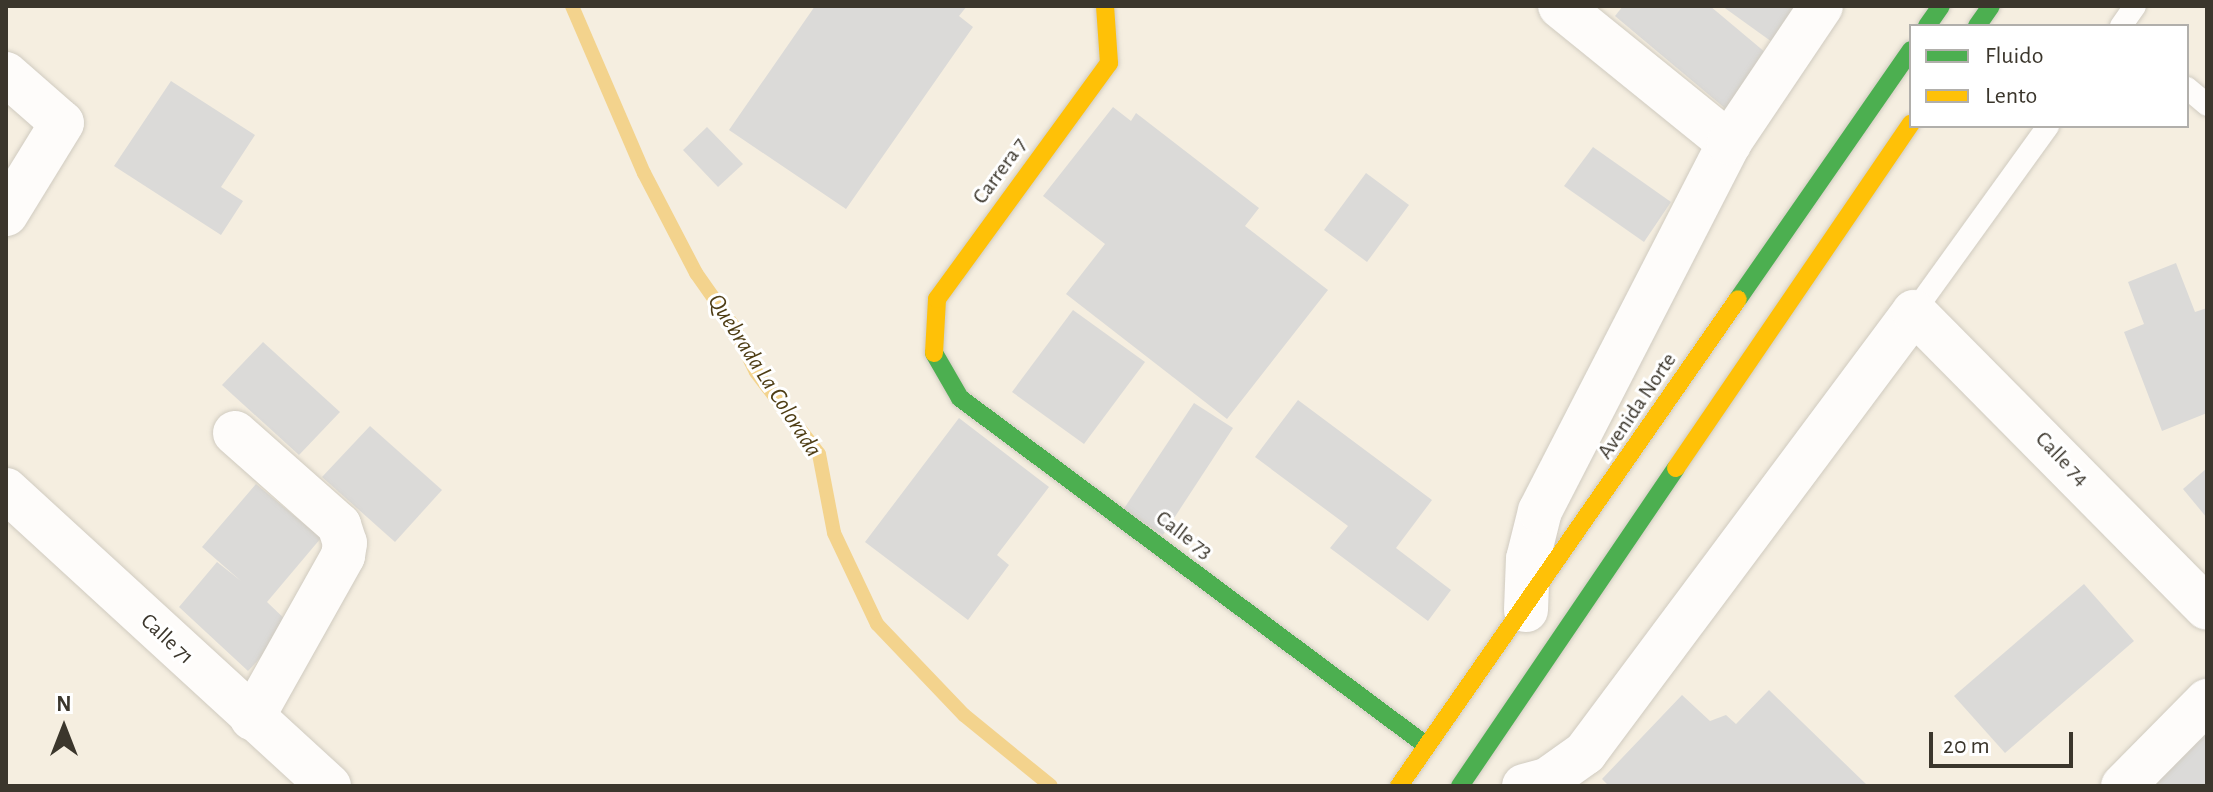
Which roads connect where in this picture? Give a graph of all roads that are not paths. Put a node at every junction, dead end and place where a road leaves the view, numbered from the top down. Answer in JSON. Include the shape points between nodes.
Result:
{"nodes":[{"id":1,"x":1560,"y":6,"type":"edge"},
{"id":2,"x":1821,"y":6,"type":"edge"},
{"id":3,"x":1941,"y":6,"type":"edge"},
{"id":4,"x":1991,"y":6,"type":"edge"},
{"id":5,"x":2135,"y":6,"type":"edge"},
{"id":6,"x":1108,"y":15,"type":"edge"},
{"id":7,"x":1928,"y":24,"type":"edge"},
{"id":8,"x":1978,"y":24,"type":"edge"},
{"id":9,"x":2122,"y":24,"type":"edge"},
{"id":10,"x":1909,"y":53,"type":"edge"},
{"id":11,"x":6,"y":74,"type":"edge"},
{"id":12,"x":2189,"y":90,"type":"edge"},
{"id":13,"x":2207,"y":105,"type":"edge"},
{"id":14,"x":1909,"y":126,"type":"edge"},
{"id":15,"x":2047,"y":128,"type":"edge"},
{"id":16,"x":1729,"y":143,"type":"junction"},
{"id":17,"x":6,"y":214,"type":"edge"},
{"id":18,"x":1914,"y":312,"type":"junction"},
{"id":19,"x":931,"y":347,"type":"joint"},
{"id":20,"x":235,"y":433,"type":"dead end"},
{"id":21,"x":6,"y":490,"type":"edge"},
{"id":22,"x":2207,"y":608,"type":"edge"},
{"id":23,"x":1526,"y":610,"type":"junction"},
{"id":24,"x":2207,"y":701,"type":"edge"},
{"id":25,"x":252,"y":718,"type":"junction"},
{"id":26,"x":1427,"y":746,"type":"junction"},
{"id":27,"x":329,"y":786,"type":"edge"},
{"id":28,"x":1399,"y":786,"type":"edge"},
{"id":29,"x":1460,"y":786,"type":"edge"},
{"id":30,"x":1524,"y":786,"type":"edge"},
{"id":31,"x":2123,"y":786,"type":"edge"}],
"edges":[{"from":1,"to":16,"type":"street"},
{"from":2,"to":16,"type":"street"},
{"from":3,"to":7,"type":"main road"},
{"from":4,"to":8,"type":"main road"},
{"from":5,"to":9,"type":"lane"},
{"from":6,"to":19,"type":"main road","name":"Carrera 7","via":[[1109,63],[937,299]]},
{"from":10,"to":23,"type":"main road","name":"Avenida Norte"},
{"from":11,"to":17,"type":"street","via":[[62,123]]},
{"from":12,"to":13,"type":"lane"},
{"from":14,"to":29,"type":"main road"},
{"from":15,"to":18,"type":"lane"},
{"from":16,"to":23,"type":"street","via":[[1540,511],[1528,559]]},
{"from":18,"to":22,"type":"street","name":"Calle 74"},
{"from":18,"to":30,"type":"street","via":[[1585,753],[1547,780]]},
{"from":19,"to":26,"type":"main road","name":"Calle 73","via":[[960,398]]},
{"from":20,"to":25,"type":"street","via":[[339,525],[345,543],[343,556]]},
{"from":21,"to":25,"type":"street","name":"Calle 71"},
{"from":23,"to":26,"type":"main road","name":"Avenida Norte"},
{"from":24,"to":31,"type":"street"},
{"from":25,"to":27,"type":"street","name":"Calle 71"},
{"from":26,"to":28,"type":"main road","name":"Avenida Norte"}]}
